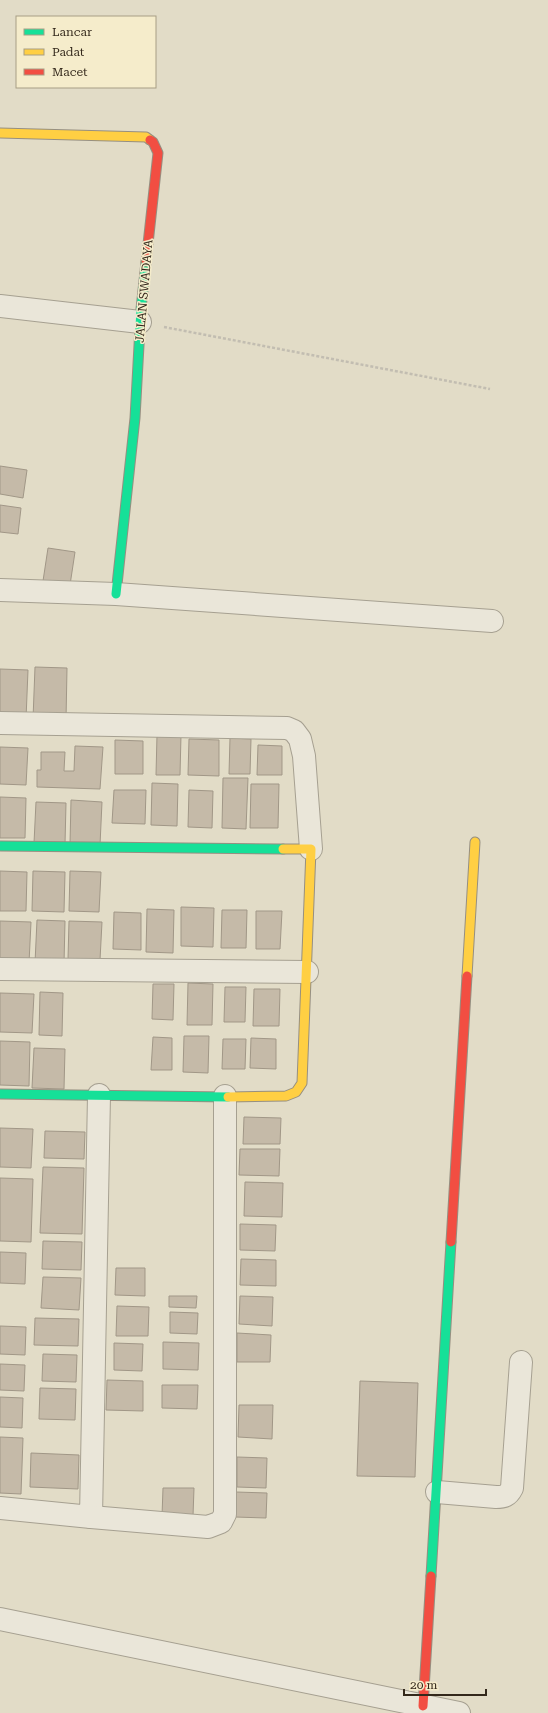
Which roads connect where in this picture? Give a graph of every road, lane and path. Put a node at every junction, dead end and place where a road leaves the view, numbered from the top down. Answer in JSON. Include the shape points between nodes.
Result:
{"nodes":[{"id":1,"x":0,"y":133,"type":"edge"},
{"id":2,"x":0,"y":306,"type":"edge"},
{"id":3,"x":140,"y":322,"type":"junction"},
{"id":4,"x":490,"y":390,"type":"dead end"},
{"id":5,"x":0,"y":590,"type":"edge"},
{"id":6,"x":116,"y":594,"type":"junction"},
{"id":7,"x":492,"y":621,"type":"dead end"},
{"id":8,"x":0,"y":723,"type":"edge"},
{"id":9,"x":475,"y":842,"type":"dead end"},
{"id":10,"x":0,"y":846,"type":"edge"},
{"id":11,"x":311,"y":849,"type":"junction"},
{"id":12,"x":0,"y":969,"type":"edge"},
{"id":13,"x":307,"y":972,"type":"junction"},
{"id":14,"x":0,"y":1094,"type":"edge"},
{"id":15,"x":99,"y":1095,"type":"junction"},
{"id":16,"x":225,"y":1096,"type":"junction"},
{"id":17,"x":521,"y":1362,"type":"dead end"},
{"id":18,"x":437,"y":1492,"type":"junction"},
{"id":19,"x":0,"y":1508,"type":"edge"},
{"id":20,"x":91,"y":1517,"type":"junction"},
{"id":21,"x":0,"y":1619,"type":"edge"},
{"id":22,"x":423,"y":1706,"type":"junction"},
{"id":23,"x":459,"y":1713,"type":"edge"}],
"edges":[{"from":1,"to":3,"type":"street","name":"JALAN SWADAYA","via":[[146,137],[156,147],[158,153]]},
{"from":2,"to":3,"type":"street"},
{"from":3,"to":4,"type":"path"},
{"from":3,"to":6,"type":"street","name":"JALAN SWADAYA","via":[[135,418]]},
{"from":5,"to":6,"type":"street"},
{"from":6,"to":7,"type":"street"},
{"from":8,"to":11,"type":"street","via":[[287,728],[294,731],[300,739],[304,756]]},
{"from":9,"to":18,"type":"street"},
{"from":10,"to":11,"type":"street"},
{"from":11,"to":13,"type":"street"},
{"from":12,"to":13,"type":"street"},
{"from":13,"to":16,"type":"street","via":[[302,1083],[297,1092],[291,1096]]},
{"from":14,"to":15,"type":"street"},
{"from":15,"to":16,"type":"street"},
{"from":15,"to":20,"type":"street"},
{"from":16,"to":20,"type":"street","via":[[225,1514],[221,1522],[208,1527]]},
{"from":17,"to":18,"type":"street","via":[[512,1488],[509,1494],[496,1497]]},
{"from":18,"to":22,"type":"street"},
{"from":19,"to":20,"type":"street"},
{"from":21,"to":22,"type":"street"},
{"from":22,"to":23,"type":"street"}]}
